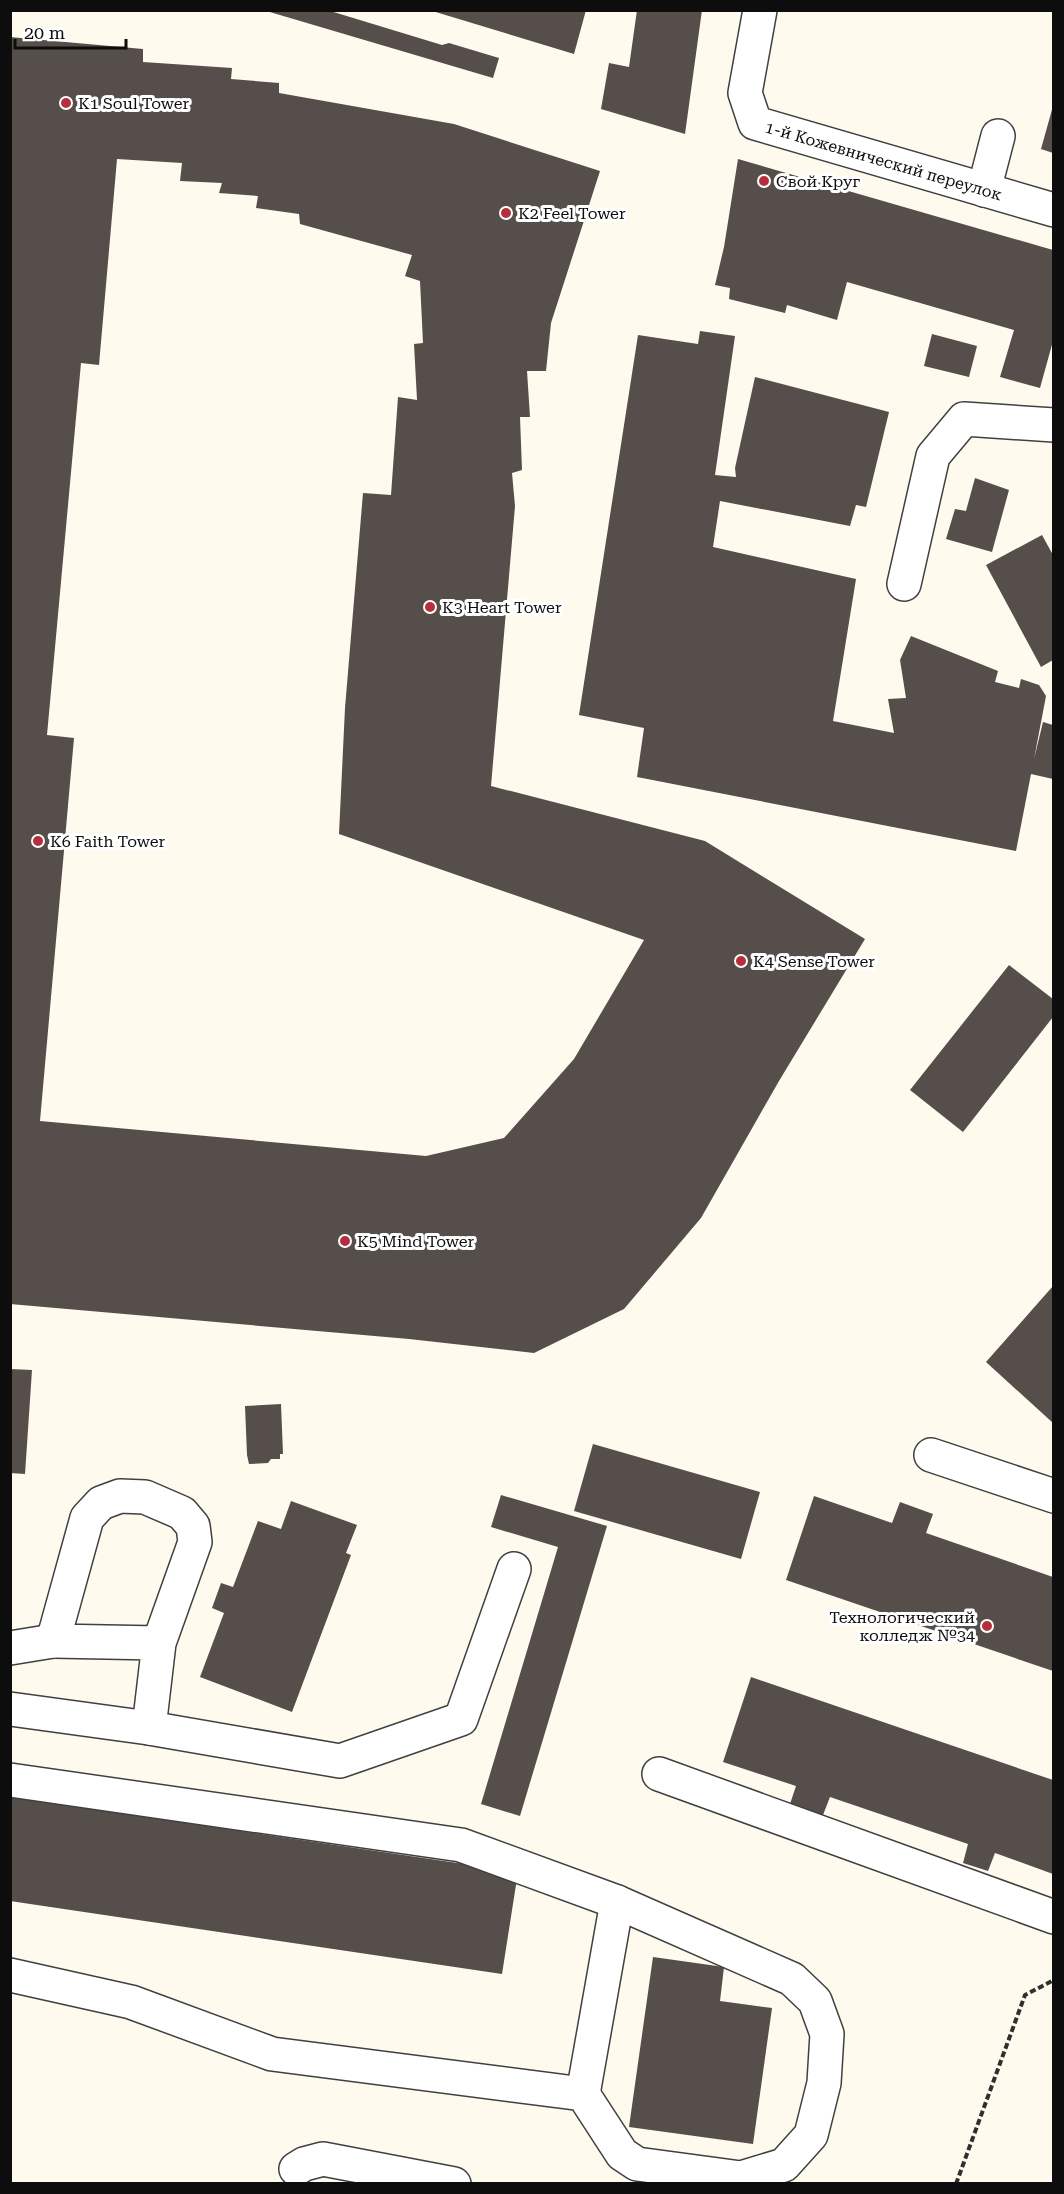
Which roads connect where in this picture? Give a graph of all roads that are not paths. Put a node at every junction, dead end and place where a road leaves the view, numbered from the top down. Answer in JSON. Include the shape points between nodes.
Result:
{"nodes":[{"id":1,"x":760,"y":10,"type":"edge"},
{"id":2,"x":998,"y":136,"type":"dead end"},
{"id":3,"x":984,"y":190,"type":"junction"},
{"id":4,"x":1053,"y":210,"type":"edge"},
{"id":5,"x":1053,"y":425,"type":"edge"},
{"id":6,"x":904,"y":584,"type":"dead end"},
{"id":7,"x":931,"y":1455,"type":"dead end"},
{"id":8,"x":1053,"y":1496,"type":"edge"},
{"id":9,"x":514,"y":1569,"type":"dead end"},
{"id":10,"x":53,"y":1641,"type":"junction"},
{"id":11,"x":159,"y":1643,"type":"junction"},
{"id":12,"x":10,"y":1648,"type":"edge"},
{"id":13,"x":10,"y":1709,"type":"edge"},
{"id":14,"x":148,"y":1728,"type":"junction"},
{"id":15,"x":659,"y":1774,"type":"dead end"},
{"id":16,"x":10,"y":1780,"type":"edge"},
{"id":17,"x":617,"y":1902,"type":"junction"},
{"id":18,"x":1053,"y":1917,"type":"edge"},
{"id":19,"x":10,"y":1975,"type":"edge"},
{"id":20,"x":583,"y":2094,"type":"junction"},
{"id":21,"x":296,"y":2169,"type":"dead end"},
{"id":22,"x":443,"y":2183,"type":"edge"}],
"edges":[{"from":1,"to":3,"type":"street","name":"1-й Кожевнический переулок","via":[[745,93],[755,123]]},
{"from":2,"to":3,"type":"street"},
{"from":3,"to":4,"type":"street","name":"1-й Кожевнический переулок"},
{"from":5,"to":6,"type":"street","via":[[964,419],[933,456]]},
{"from":7,"to":8,"type":"street"},
{"from":9,"to":14,"type":"street","via":[[461,1719],[340,1761]]},
{"from":10,"to":11,"type":"street"},
{"from":10,"to":11,"type":"street","via":[[87,1518],[101,1503],[120,1496],[145,1497],[182,1513],[193,1526],[195,1542]]},
{"from":10,"to":12,"type":"street"},
{"from":11,"to":14,"type":"street"},
{"from":13,"to":14,"type":"street"},
{"from":15,"to":18,"type":"street"},
{"from":16,"to":17,"type":"street","via":[[461,1845]]},
{"from":17,"to":20,"type":"street"},
{"from":17,"to":20,"type":"street","via":[[792,1979],[815,2001],[827,2034],[824,2083],[811,2135],[791,2158],[784,2165],[741,2178],[637,2164],[622,2154]]},
{"from":19,"to":20,"type":"street","via":[[132,2002],[272,2054]]},
{"from":21,"to":22,"type":"street","via":[[323,2159]]}]}
